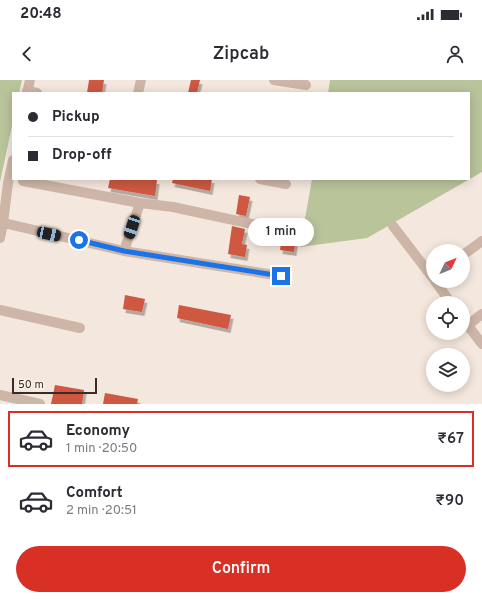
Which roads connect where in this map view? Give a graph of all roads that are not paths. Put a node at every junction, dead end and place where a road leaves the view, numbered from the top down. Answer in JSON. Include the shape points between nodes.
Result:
{"nodes":[{"id":1,"x":30,"y":80,"type":"edge"},
{"id":2,"x":141,"y":80,"type":"edge"},
{"id":3,"x":274,"y":80,"type":"edge"},
{"id":4,"x":306,"y":85,"type":"dead end"},
{"id":5,"x":31,"y":92,"type":"edge"},
{"id":6,"x":138,"y":92,"type":"edge"},
{"id":7,"x":12,"y":165,"type":"edge"},
{"id":8,"x":265,"y":180,"type":"edge"},
{"id":9,"x":24,"y":181,"type":"dead end"},
{"id":10,"x":286,"y":184,"type":"dead end"},
{"id":11,"x":140,"y":203,"type":"junction"},
{"id":12,"x":1,"y":224,"type":"edge"},
{"id":13,"x":394,"y":226,"type":"dead end"},
{"id":14,"x":289,"y":232,"type":"dead end"},
{"id":15,"x":0,"y":238,"type":"edge"},
{"id":16,"x":482,"y":241,"type":"edge"},
{"id":17,"x":470,"y":250,"type":"edge"},
{"id":18,"x":124,"y":251,"type":"junction"},
{"id":19,"x":426,"y":269,"type":"edge"},
{"id":20,"x":281,"y":276,"type":"dead end"},
{"id":21,"x":0,"y":310,"type":"edge"},
{"id":22,"x":482,"y":314,"type":"edge"},
{"id":23,"x":470,"y":320,"type":"edge"},
{"id":24,"x":80,"y":328,"type":"dead end"},
{"id":25,"x":470,"y":328,"type":"edge"},
{"id":26,"x":482,"y":344,"type":"edge"},
{"id":27,"x":0,"y":395,"type":"edge"},
{"id":28,"x":40,"y":404,"type":"edge"}],
"edges":[{"from":1,"to":5,"type":"street"},
{"from":2,"to":6,"type":"street"},
{"from":3,"to":4,"type":"street"},
{"from":7,"to":12,"type":"street"},
{"from":8,"to":10,"type":"street"},
{"from":9,"to":11,"type":"street"},
{"from":11,"to":14,"type":"street","via":[[173,207]]},
{"from":11,"to":18,"type":"street"},
{"from":12,"to":15,"type":"street"},
{"from":12,"to":18,"type":"street"},
{"from":13,"to":19,"type":"street"},
{"from":16,"to":17,"type":"street"},
{"from":18,"to":20,"type":"street"},
{"from":21,"to":24,"type":"street"},
{"from":22,"to":23,"type":"street"},
{"from":25,"to":26,"type":"street"},
{"from":27,"to":28,"type":"street"}]}
